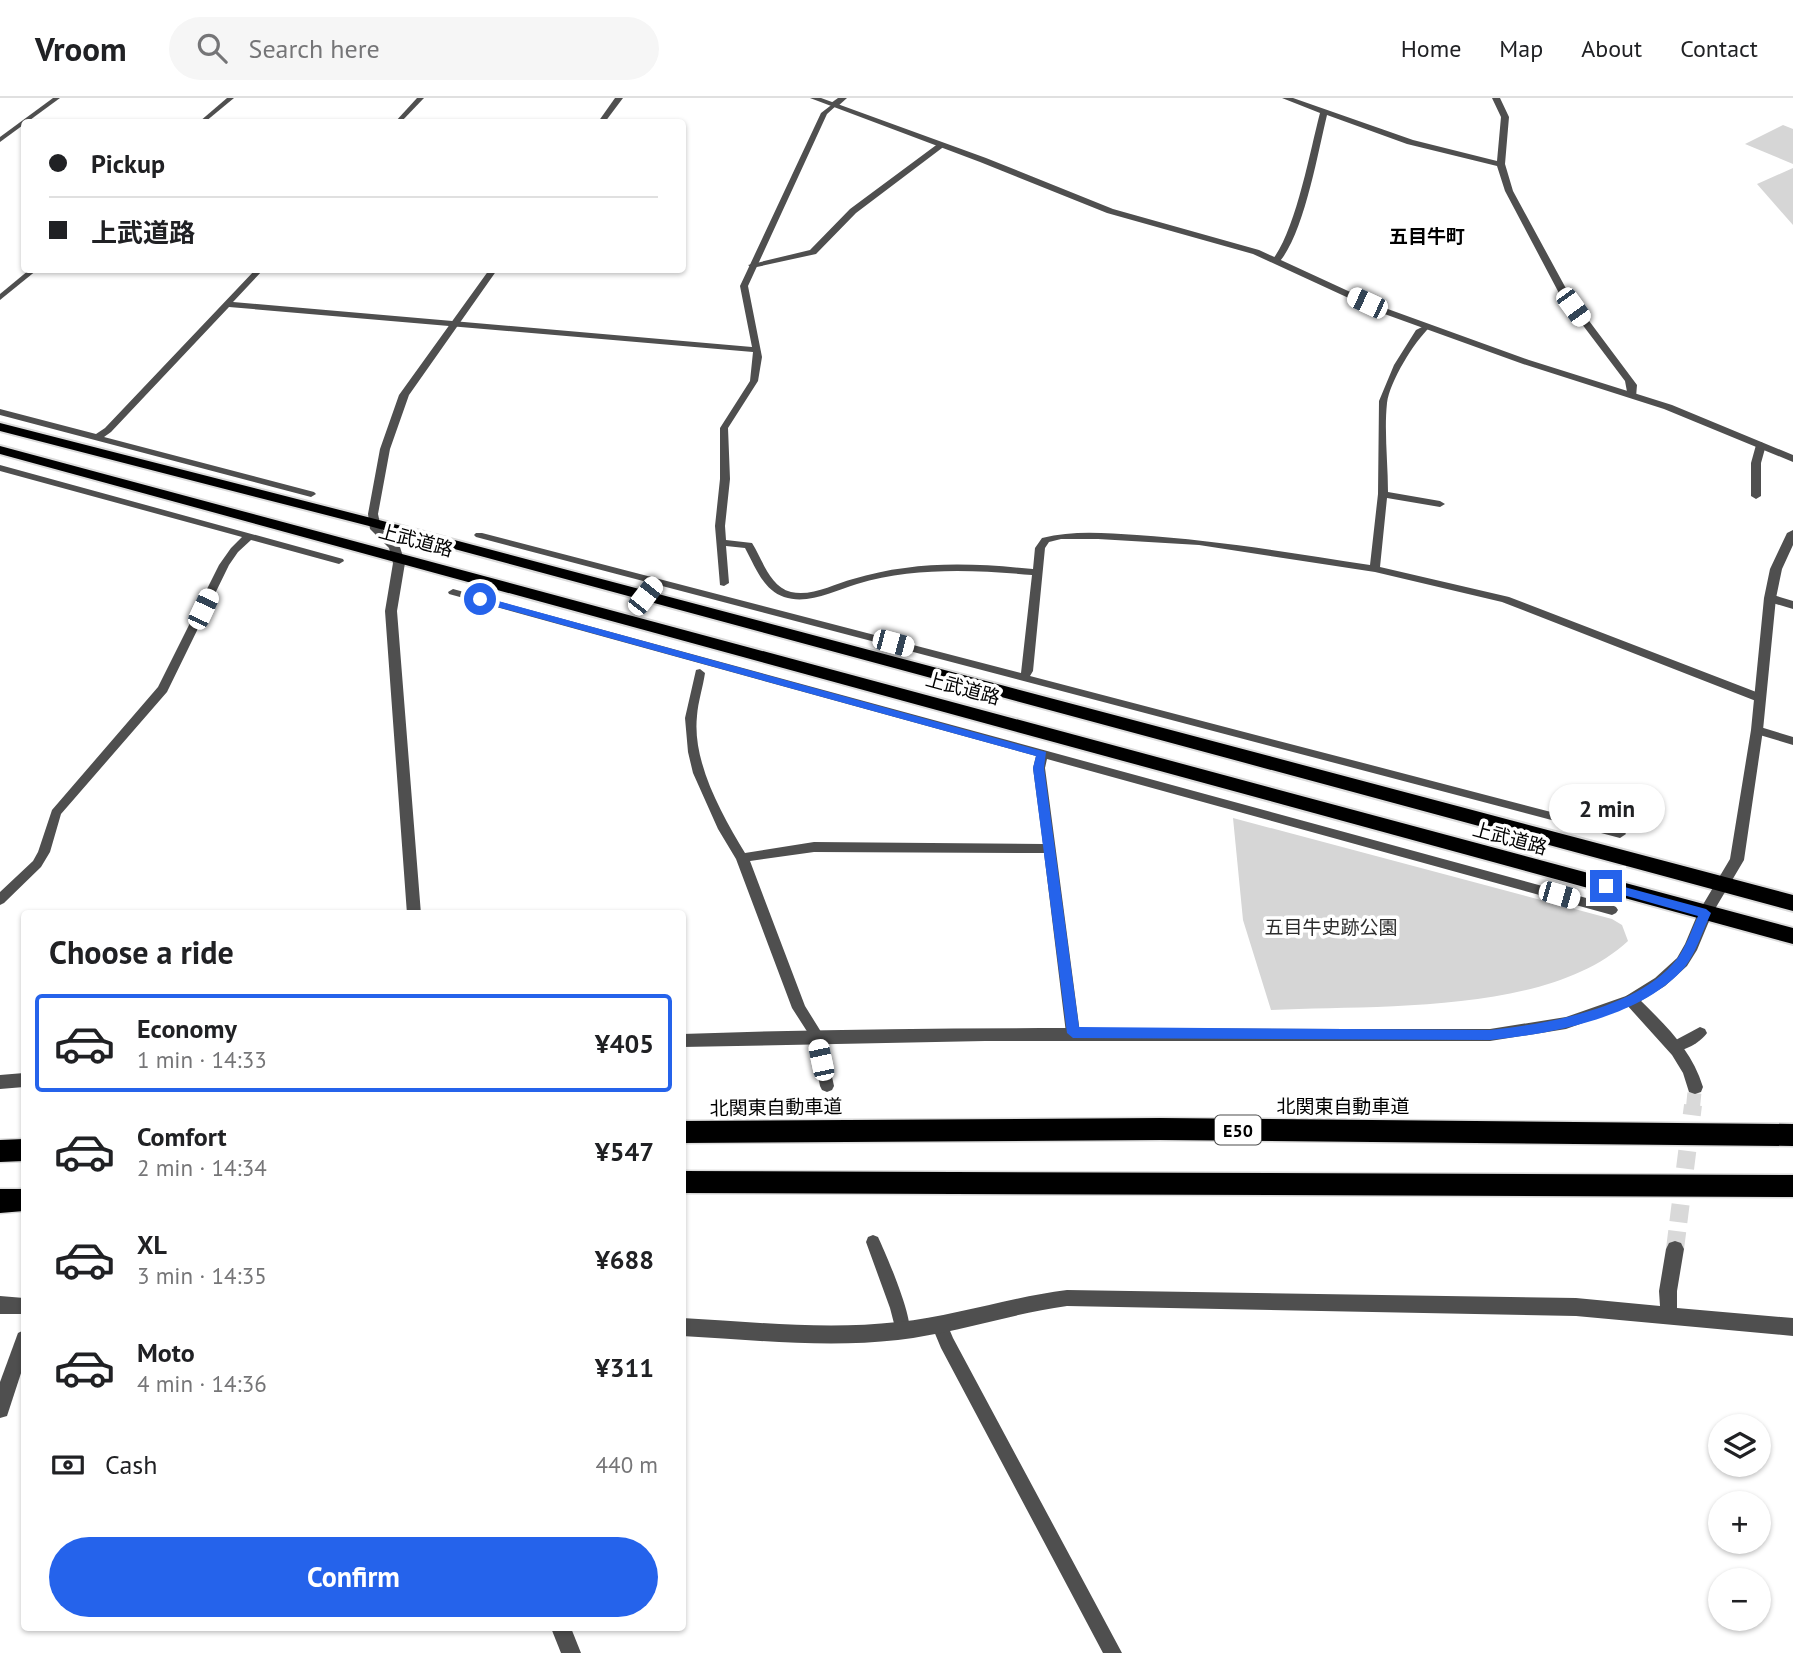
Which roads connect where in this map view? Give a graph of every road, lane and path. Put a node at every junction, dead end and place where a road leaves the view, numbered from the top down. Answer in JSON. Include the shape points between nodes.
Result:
{"nodes":[{"id":1,"x":57,"y":98,"type":"edge"},
{"id":2,"x":231,"y":98,"type":"edge"},
{"id":3,"x":421,"y":98,"type":"edge"},
{"id":4,"x":620,"y":98,"type":"edge"},
{"id":5,"x":814,"y":98,"type":"edge"},
{"id":6,"x":843,"y":98,"type":"edge"},
{"id":7,"x":1286,"y":98,"type":"edge"},
{"id":8,"x":1496,"y":98,"type":"edge"},
{"id":9,"x":834,"y":105,"type":"junction"},
{"id":10,"x":1324,"y":111,"type":"junction"},
{"id":11,"x":28,"y":119,"type":"edge"},
{"id":12,"x":206,"y":119,"type":"edge"},
{"id":13,"x":401,"y":119,"type":"edge"},
{"id":14,"x":603,"y":119,"type":"edge"},
{"id":15,"x":21,"y":125,"type":"edge"},
{"id":16,"x":0,"y":140,"type":"edge"},
{"id":17,"x":942,"y":145,"type":"junction"},
{"id":18,"x":1501,"y":164,"type":"junction"},
{"id":19,"x":1277,"y":259,"type":"junction"},
{"id":20,"x":752,"y":265,"type":"junction"},
{"id":21,"x":29,"y":273,"type":"edge"},
{"id":22,"x":256,"y":273,"type":"edge"},
{"id":23,"x":491,"y":273,"type":"edge"},
{"id":24,"x":0,"y":298,"type":"edge"},
{"id":25,"x":227,"y":304,"type":"junction"},
{"id":26,"x":454,"y":323,"type":"junction"},
{"id":27,"x":1426,"y":327,"type":"junction"},
{"id":28,"x":758,"y":350,"type":"junction"},
{"id":29,"x":1632,"y":395,"type":"junction"},
{"id":30,"x":0,"y":412,"type":"edge"},
{"id":31,"x":0,"y":427,"type":"edge"},
{"id":32,"x":98,"y":437,"type":"junction"},
{"id":33,"x":1761,"y":445,"type":"junction"},
{"id":34,"x":0,"y":450,"type":"edge"},
{"id":35,"x":1793,"y":458,"type":"edge"},
{"id":36,"x":0,"y":468,"type":"edge"},
{"id":37,"x":116,"y":483,"type":"junction"},
{"id":38,"x":311,"y":494,"type":"dead end"},
{"id":39,"x":1383,"y":494,"type":"junction"},
{"id":40,"x":100,"y":496,"type":"junction"},
{"id":41,"x":1756,"y":496,"type":"dead end"},
{"id":42,"x":1440,"y":504,"type":"dead end"},
{"id":43,"x":374,"y":523,"type":"junction"},
{"id":44,"x":1793,"y":533,"type":"edge"},
{"id":45,"x":479,"y":535,"type":"dead end"},
{"id":46,"x":249,"y":536,"type":"junction"},
{"id":47,"x":723,"y":543,"type":"junction"},
{"id":48,"x":397,"y":556,"type":"junction"},
{"id":49,"x":339,"y":561,"type":"dead end"},
{"id":50,"x":1375,"y":569,"type":"junction"},
{"id":51,"x":1037,"y":572,"type":"junction"},
{"id":52,"x":657,"y":581,"type":"junction"},
{"id":53,"x":724,"y":583,"type":"dead end"},
{"id":54,"x":453,"y":592,"type":"dead end"},
{"id":55,"x":645,"y":596,"type":"junction"},
{"id":56,"x":1770,"y":598,"type":"junction"},
{"id":57,"x":1793,"y":605,"type":"edge"},
{"id":58,"x":761,"y":655,"type":"junction"},
{"id":59,"x":700,"y":673,"type":"dead end"},
{"id":60,"x":748,"y":674,"type":"junction"},
{"id":61,"x":1024,"y":677,"type":"junction"},
{"id":62,"x":1760,"y":698,"type":"junction"},
{"id":63,"x":1757,"y":730,"type":"junction"},
{"id":64,"x":1793,"y":741,"type":"edge"},
{"id":65,"x":1042,"y":754,"type":"junction"},
{"id":66,"x":1308,"y":754,"type":"junction"},
{"id":67,"x":1303,"y":772,"type":"junction"},
{"id":68,"x":1406,"y":831,"type":"junction"},
{"id":69,"x":1620,"y":834,"type":"dead end"},
{"id":70,"x":1050,"y":849,"type":"junction"},
{"id":71,"x":1400,"y":852,"type":"junction"},
{"id":72,"x":742,"y":858,"type":"junction"},
{"id":73,"x":1724,"y":886,"type":"junction"},
{"id":74,"x":0,"y":900,"type":"edge"},
{"id":75,"x":1793,"y":903,"type":"edge"},
{"id":76,"x":414,"y":910,"type":"edge"},
{"id":77,"x":1612,"y":910,"type":"dead end"},
{"id":78,"x":1706,"y":913,"type":"junction"},
{"id":79,"x":1793,"y":936,"type":"edge"},
{"id":80,"x":1631,"y":1000,"type":"junction"},
{"id":81,"x":1073,"y":1033,"type":"junction"},
{"id":82,"x":1700,"y":1034,"type":"dead end"},
{"id":83,"x":816,"y":1035,"type":"junction"},
{"id":84,"x":686,"y":1041,"type":"edge"},
{"id":85,"x":1676,"y":1046,"type":"junction"},
{"id":86,"x":21,"y":1080,"type":"edge"},
{"id":87,"x":0,"y":1082,"type":"edge"},
{"id":88,"x":827,"y":1086,"type":"dead end"},
{"id":89,"x":1695,"y":1087,"type":"tunnel mouth"},
{"id":90,"x":686,"y":1132,"type":"edge"},
{"id":91,"x":1793,"y":1135,"type":"edge"},
{"id":92,"x":21,"y":1150,"type":"edge"},
{"id":93,"x":0,"y":1151,"type":"edge"},
{"id":94,"x":686,"y":1182,"type":"edge"},
{"id":95,"x":1793,"y":1186,"type":"edge"},
{"id":96,"x":21,"y":1200,"type":"edge"},
{"id":97,"x":0,"y":1201,"type":"edge"},
{"id":98,"x":873,"y":1242,"type":"dead end"},
{"id":99,"x":1675,"y":1249,"type":"tunnel mouth"},
{"id":100,"x":0,"y":1305,"type":"edge"},
{"id":101,"x":21,"y":1306,"type":"edge"},
{"id":102,"x":1669,"y":1316,"type":"junction"},
{"id":103,"x":939,"y":1324,"type":"junction"},
{"id":104,"x":686,"y":1327,"type":"edge"},
{"id":105,"x":1793,"y":1327,"type":"edge"},
{"id":106,"x":903,"y":1329,"type":"junction"},
{"id":107,"x":21,"y":1348,"type":"edge"},
{"id":108,"x":0,"y":1409,"type":"edge"},
{"id":109,"x":562,"y":1631,"type":"edge"},
{"id":110,"x":571,"y":1653,"type":"edge"},
{"id":111,"x":1113,"y":1653,"type":"edge"}],
"edges":[{"from":1,"to":11,"type":"lane"},
{"from":2,"to":12,"type":"lane"},
{"from":3,"to":13,"type":"lane"},
{"from":4,"to":14,"type":"street"},
{"from":5,"to":9,"type":"street"},
{"from":6,"to":9,"type":"street"},
{"from":7,"to":10,"type":"street"},
{"from":8,"to":18,"type":"street","via":[[1505,117]]},
{"from":9,"to":17,"type":"street"},
{"from":9,"to":20,"type":"lane","via":[[824,113]]},
{"from":10,"to":18,"type":"street","via":[[1410,142]]},
{"from":10,"to":19,"type":"street","via":[[1301,203]]},
{"from":15,"to":16,"type":"lane"},
{"from":17,"to":19,"type":"street","via":[[1119,215]]},
{"from":17,"to":20,"type":"street","via":[[853,211],[813,252]]},
{"from":18,"to":29,"type":"street","via":[[1509,191],[1550,270],[1629,380]]},
{"from":19,"to":27,"type":"street"},
{"from":20,"to":28,"type":"lane","via":[[744,286]]},
{"from":21,"to":24,"type":"lane"},
{"from":22,"to":25,"type":"lane"},
{"from":23,"to":26,"type":"street"},
{"from":25,"to":26,"type":"lane"},
{"from":25,"to":32,"type":"lane"},
{"from":26,"to":28,"type":"lane"},
{"from":26,"to":43,"type":"street","via":[[417,374],[394,419]]},
{"from":27,"to":29,"type":"street"},
{"from":27,"to":39,"type":"lane","via":[[1398,365],[1383,401]]},
{"from":28,"to":47,"type":"lane","via":[[754,381],[724,428]]},
{"from":29,"to":33,"type":"street"},
{"from":30,"to":32,"type":"lane"},
{"from":31,"to":43,"type":"highway","name":"上武道路"},
{"from":32,"to":38,"type":"lane"},
{"from":33,"to":35,"type":"street"},
{"from":33,"to":41,"type":"lane"},
{"from":34,"to":37,"type":"highway","name":"上武道路"},
{"from":36,"to":40,"type":"lane"},
{"from":37,"to":40,"type":"lane"},
{"from":37,"to":48,"type":"highway","name":"上武道路"},
{"from":39,"to":42,"type":"lane"},
{"from":39,"to":50,"type":"lane"},
{"from":40,"to":46,"type":"lane"},
{"from":43,"to":48,"type":"street"},
{"from":43,"to":55,"type":"highway","name":"上武道路"},
{"from":44,"to":56,"type":"street","via":[[1776,569]]},
{"from":45,"to":52,"type":"lane"},
{"from":46,"to":49,"type":"lane"},
{"from":46,"to":74,"type":"lane","via":[[224,565],[163,689],[56,813],[37,864]]},
{"from":47,"to":51,"type":"lane","via":[[749,545],[778,590],[806,596],[882,574],[936,567]]},
{"from":47,"to":53,"type":"lane"},
{"from":48,"to":58,"type":"highway","name":"上武道路"},
{"from":48,"to":76,"type":"street","via":[[399,570],[391,611]]},
{"from":50,"to":51,"type":"lane","via":[[1199,542],[1061,536],[1042,544]]},
{"from":50,"to":62,"type":"lane","via":[[1504,599]]},
{"from":51,"to":61,"type":"lane"},
{"from":52,"to":55,"type":"lane"},
{"from":52,"to":61,"type":"lane"},
{"from":54,"to":60,"type":"lane"},
{"from":55,"to":67,"type":"highway","name":"上武道路"},
{"from":56,"to":57,"type":"street"},
{"from":56,"to":62,"type":"street"},
{"from":58,"to":60,"type":"lane"},
{"from":58,"to":68,"type":"highway","name":"上武道路"},
{"from":59,"to":72,"type":"lane","via":[[692,703],[694,752],[708,796]]},
{"from":60,"to":65,"type":"lane"},
{"from":61,"to":66,"type":"lane"},
{"from":62,"to":63,"type":"street"},
{"from":63,"to":64,"type":"lane"},
{"from":63,"to":73,"type":"street","via":[[1737,860]]},
{"from":65,"to":70,"type":"lane","via":[[1039,768]]},
{"from":65,"to":71,"type":"lane"},
{"from":66,"to":67,"type":"lane"},
{"from":66,"to":69,"type":"lane"},
{"from":67,"to":73,"type":"highway","name":"上武道路"},
{"from":68,"to":71,"type":"lane"},
{"from":68,"to":78,"type":"highway","name":"上武道路"},
{"from":70,"to":72,"type":"lane","via":[[814,847]]},
{"from":70,"to":81,"type":"lane"},
{"from":71,"to":77,"type":"lane"},
{"from":72,"to":83,"type":"lane","via":[[799,1008]]},
{"from":73,"to":75,"type":"highway","name":"上武道路"},
{"from":73,"to":78,"type":"street"},
{"from":78,"to":79,"type":"highway","name":"上武道路"},
{"from":78,"to":80,"type":"street","via":[[1682,962]]},
{"from":80,"to":81,"type":"street","via":[[1566,1023],[1490,1035]]},
{"from":80,"to":85,"type":"street"},
{"from":81,"to":83,"type":"street"},
{"from":82,"to":85,"type":"lane"},
{"from":83,"to":84,"type":"street"},
{"from":83,"to":88,"type":"lane"},
{"from":85,"to":89,"type":"street"},
{"from":86,"to":87,"type":"street"},
{"from":90,"to":91,"type":"highway","name":"北関東自動車道","number":"E50","via":[[1160,1129]]},
{"from":92,"to":93,"type":"highway"},
{"from":94,"to":95,"type":"highway"},
{"from":96,"to":97,"type":"highway"},
{"from":98,"to":106,"type":"lane"},
{"from":99,"to":102,"type":"street"},
{"from":100,"to":101,"type":"street"},
{"from":102,"to":103,"type":"street","via":[[1576,1307],[1067,1297]]},
{"from":102,"to":105,"type":"street"},
{"from":103,"to":106,"type":"street"},
{"from":103,"to":111,"type":"lane"},
{"from":104,"to":106,"type":"street","via":[[844,1334]]},
{"from":107,"to":108,"type":"street"},
{"from":109,"to":110,"type":"street"}]}
